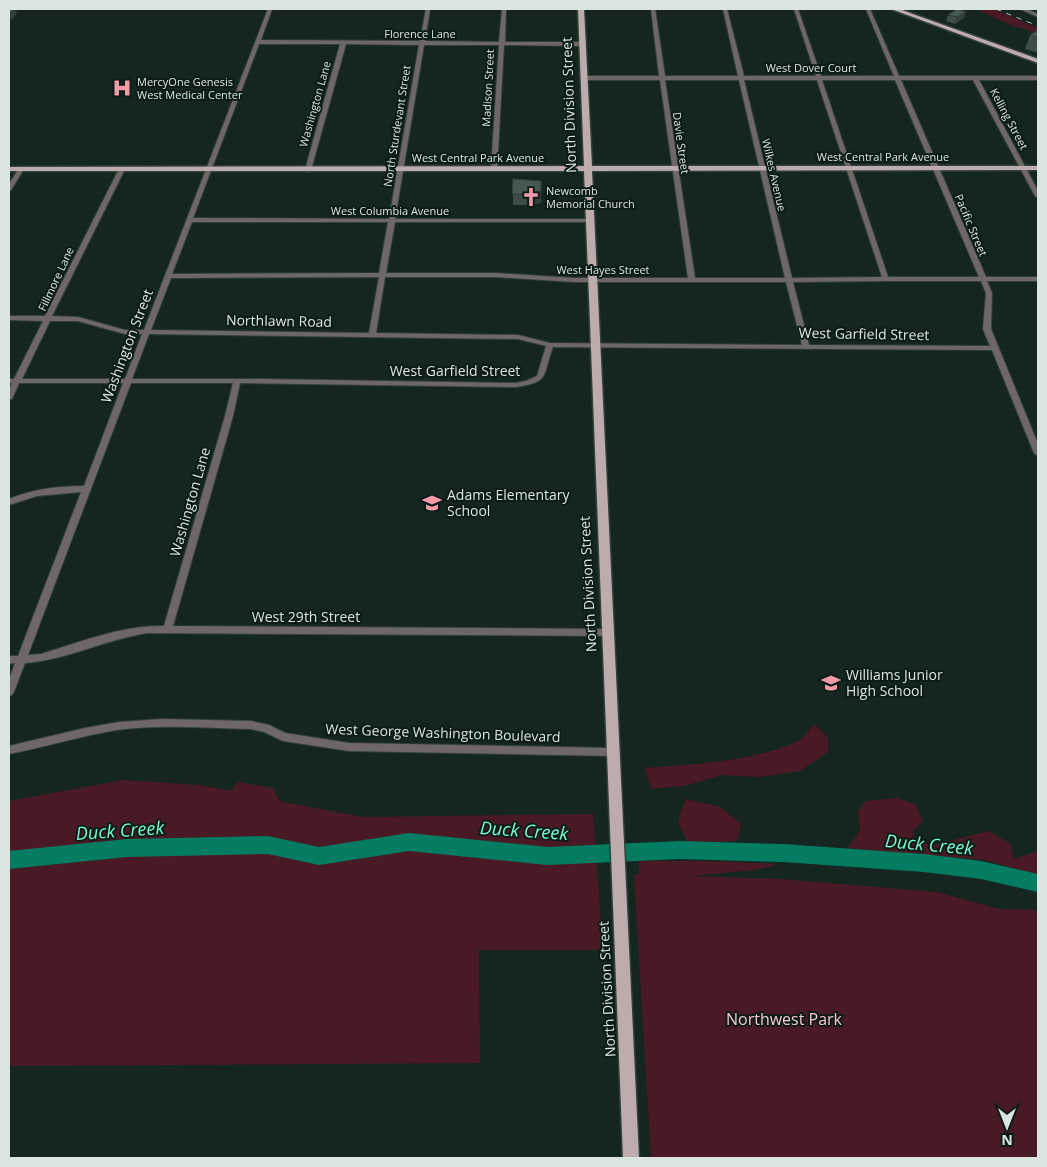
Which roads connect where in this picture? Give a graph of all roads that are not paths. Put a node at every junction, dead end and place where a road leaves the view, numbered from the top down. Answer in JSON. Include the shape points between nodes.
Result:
{"nodes":[{"id":1,"x":270,"y":9,"type":"edge"},
{"id":2,"x":428,"y":9,"type":"edge"},
{"id":3,"x":504,"y":9,"type":"edge"},
{"id":4,"x":581,"y":9,"type":"edge"},
{"id":5,"x":654,"y":9,"type":"edge"},
{"id":6,"x":725,"y":9,"type":"edge"},
{"id":7,"x":796,"y":9,"type":"edge"},
{"id":8,"x":868,"y":9,"type":"edge"},
{"id":9,"x":894,"y":9,"type":"edge"},
{"id":10,"x":1022,"y":9,"type":"edge"},
{"id":11,"x":1038,"y":16,"type":"edge"},
{"id":12,"x":257,"y":42,"type":"junction"},
{"id":13,"x":343,"y":44,"type":"junction"},
{"id":14,"x":420,"y":44,"type":"junction"},
{"id":15,"x":501,"y":44,"type":"junction"},
{"id":16,"x":583,"y":44,"type":"junction"},
{"id":17,"x":1038,"y":61,"type":"edge"},
{"id":18,"x":662,"y":77,"type":"junction"},
{"id":19,"x":740,"y":77,"type":"junction"},
{"id":20,"x":584,"y":78,"type":"junction"},
{"id":21,"x":818,"y":78,"type":"junction"},
{"id":22,"x":897,"y":78,"type":"junction"},
{"id":23,"x":975,"y":78,"type":"junction"},
{"id":24,"x":1038,"y":78,"type":"edge"},
{"id":25,"x":675,"y":168,"type":"junction"},
{"id":26,"x":762,"y":168,"type":"junction"},
{"id":27,"x":849,"y":168,"type":"junction"},
{"id":28,"x":936,"y":168,"type":"junction"},
{"id":29,"x":1024,"y":168,"type":"junction"},
{"id":30,"x":1038,"y":168,"type":"edge"},
{"id":31,"x":9,"y":169,"type":"edge"},
{"id":32,"x":21,"y":169,"type":"junction"},
{"id":33,"x":122,"y":169,"type":"junction"},
{"id":34,"x":208,"y":169,"type":"junction"},
{"id":35,"x":400,"y":169,"type":"junction"},
{"id":36,"x":494,"y":169,"type":"junction"},
{"id":37,"x":588,"y":169,"type":"junction"},
{"id":38,"x":308,"y":170,"type":"junction"},
{"id":39,"x":9,"y":189,"type":"edge"},
{"id":40,"x":1038,"y":196,"type":"edge"},
{"id":41,"x":189,"y":220,"type":"junction"},
{"id":42,"x":591,"y":220,"type":"junction"},
{"id":43,"x":392,"y":221,"type":"junction"},
{"id":44,"x":382,"y":275,"type":"junction"},
{"id":45,"x":167,"y":276,"type":"junction"},
{"id":46,"x":983,"y":279,"type":"junction"},
{"id":47,"x":1038,"y":279,"type":"edge"},
{"id":48,"x":593,"y":280,"type":"junction"},
{"id":49,"x":692,"y":280,"type":"junction"},
{"id":50,"x":789,"y":280,"type":"junction"},
{"id":51,"x":886,"y":280,"type":"junction"},
{"id":52,"x":9,"y":318,"type":"edge"},
{"id":53,"x":49,"y":318,"type":"junction"},
{"id":54,"x":146,"y":332,"type":"junction"},
{"id":55,"x":372,"y":335,"type":"junction"},
{"id":56,"x":550,"y":345,"type":"junction"},
{"id":57,"x":595,"y":346,"type":"junction"},
{"id":58,"x":806,"y":346,"type":"junction"},
{"id":59,"x":995,"y":348,"type":"junction"},
{"id":60,"x":9,"y":381,"type":"edge"},
{"id":61,"x":18,"y":381,"type":"junction"},
{"id":62,"x":128,"y":381,"type":"junction"},
{"id":63,"x":237,"y":381,"type":"junction"},
{"id":64,"x":9,"y":397,"type":"edge"},
{"id":65,"x":1038,"y":453,"type":"edge"},
{"id":66,"x":86,"y":489,"type":"junction"},
{"id":67,"x":9,"y":502,"type":"edge"},
{"id":68,"x":167,"y":630,"type":"junction"},
{"id":69,"x":607,"y":633,"type":"junction"},
{"id":70,"x":22,"y":659,"type":"junction"},
{"id":71,"x":9,"y":660,"type":"edge"},
{"id":72,"x":9,"y":692,"type":"edge"},
{"id":73,"x":9,"y":750,"type":"edge"},
{"id":74,"x":612,"y":752,"type":"junction"},
{"id":75,"x":631,"y":1158,"type":"edge"}],
"edges":[{"from":1,"to":12,"type":"street","name":"Washington Street"},
{"from":2,"to":14,"type":"street","name":"North Sturdevant Street"},
{"from":3,"to":15,"type":"street","name":"Madison Street"},
{"from":4,"to":16,"type":"main road","name":"North Division Street"},
{"from":5,"to":18,"type":"street","name":"Davie Street"},
{"from":6,"to":19,"type":"street","name":"Wilkes Avenue"},
{"from":7,"to":21,"type":"street"},
{"from":8,"to":22,"type":"street","name":"Pacific Street"},
{"from":9,"to":17,"type":"main road"},
{"from":10,"to":11,"type":"street"},
{"from":12,"to":13,"type":"street","name":"Florence Lane"},
{"from":12,"to":34,"type":"street","name":"Washington Street"},
{"from":13,"to":14,"type":"street","name":"Florence Lane"},
{"from":13,"to":38,"type":"street","name":"Washington Lane"},
{"from":14,"to":15,"type":"street","name":"Florence Lane"},
{"from":14,"to":35,"type":"street","name":"North Sturdevant Street"},
{"from":15,"to":16,"type":"street","name":"Florence Lane"},
{"from":15,"to":36,"type":"street","name":"Madison Street"},
{"from":16,"to":20,"type":"main road","name":"North Division Street"},
{"from":18,"to":19,"type":"street","name":"West Dover Court"},
{"from":18,"to":20,"type":"street","name":"West Dover Court"},
{"from":18,"to":25,"type":"street","name":"Davie Street"},
{"from":19,"to":21,"type":"street","name":"West Dover Court"},
{"from":19,"to":26,"type":"street","name":"Wilkes Avenue"},
{"from":20,"to":37,"type":"main road","name":"North Division Street"},
{"from":21,"to":22,"type":"street","name":"West Dover Court"},
{"from":21,"to":27,"type":"street"},
{"from":22,"to":23,"type":"street","name":"West Dover Court"},
{"from":22,"to":28,"type":"street","name":"Pacific Street"},
{"from":23,"to":24,"type":"street","name":"West Dover Court"},
{"from":23,"to":29,"type":"street","name":"Kelling Street"},
{"from":25,"to":26,"type":"main road","name":"West Central Park Avenue"},
{"from":25,"to":37,"type":"main road","name":"West Central Park Avenue"},
{"from":25,"to":49,"type":"street","name":"Davie Street"},
{"from":26,"to":27,"type":"main road","name":"West Central Park Avenue"},
{"from":26,"to":50,"type":"street","name":"Wilkes Avenue"},
{"from":27,"to":28,"type":"main road","name":"West Central Park Avenue"},
{"from":27,"to":51,"type":"street"},
{"from":28,"to":29,"type":"main road","name":"West Central Park Avenue"},
{"from":28,"to":46,"type":"street","name":"Pacific Street"},
{"from":29,"to":30,"type":"main road","name":"West Central Park Avenue"},
{"from":29,"to":40,"type":"street","name":"Kelling Street"},
{"from":31,"to":32,"type":"main road","name":"West Central Park Avenue"},
{"from":32,"to":33,"type":"main road","name":"West Central Park Avenue"},
{"from":32,"to":39,"type":"street"},
{"from":33,"to":34,"type":"main road","name":"West Central Park Avenue"},
{"from":33,"to":53,"type":"street","name":"Fillmore Lane"},
{"from":34,"to":38,"type":"main road","name":"West Central Park Avenue"},
{"from":34,"to":41,"type":"street","name":"Washington Street"},
{"from":35,"to":36,"type":"main road","name":"West Central Park Avenue"},
{"from":35,"to":38,"type":"main road","name":"West Central Park Avenue"},
{"from":35,"to":43,"type":"street","name":"North Sturdevant Street"},
{"from":36,"to":37,"type":"main road","name":"West Central Park Avenue"},
{"from":37,"to":42,"type":"main road","name":"North Division Street"},
{"from":41,"to":43,"type":"street","name":"West Columbia Avenue"},
{"from":41,"to":45,"type":"street","name":"Washington Street"},
{"from":42,"to":43,"type":"street","name":"West Columbia Avenue"},
{"from":42,"to":48,"type":"main road","name":"North Division Street"},
{"from":43,"to":44,"type":"street","name":"North Sturdevant Street"},
{"from":44,"to":45,"type":"street","name":"West Hayes Street"},
{"from":44,"to":48,"type":"street","name":"West Hayes Street","via":[[495,275]]},
{"from":44,"to":55,"type":"street","name":"North Sturdevant Street"},
{"from":45,"to":54,"type":"street","name":"Washington Street"},
{"from":46,"to":47,"type":"street","name":"West Hayes Street"},
{"from":46,"to":51,"type":"street","name":"West Hayes Street"},
{"from":46,"to":59,"type":"street","name":"Pacific Street","via":[[989,294],[987,329]]},
{"from":48,"to":49,"type":"street","name":"West Hayes Street"},
{"from":48,"to":57,"type":"main road","name":"North Division Street"},
{"from":49,"to":50,"type":"street","name":"West Hayes Street"},
{"from":50,"to":51,"type":"street","name":"West Hayes Street"},
{"from":50,"to":58,"type":"street","name":"Wilkes Avenue"},
{"from":52,"to":53,"type":"street","name":"Northlawn Road"},
{"from":53,"to":54,"type":"street","name":"Northlawn Road","via":[[78,319],[115,331]]},
{"from":53,"to":61,"type":"street","name":"Fillmore Lane"},
{"from":54,"to":55,"type":"street","name":"Northlawn Road"},
{"from":54,"to":62,"type":"street","name":"Washington Street"},
{"from":55,"to":56,"type":"street","name":"Northlawn Road","via":[[518,337]]},
{"from":56,"to":57,"type":"street","name":"West Garfield Street"},
{"from":56,"to":63,"type":"street","name":"West Garfield Street","via":[[544,356],[542,374],[536,381],[516,385]]},
{"from":57,"to":58,"type":"street","name":"West Garfield Street"},
{"from":57,"to":69,"type":"main road","name":"North Division Street"},
{"from":58,"to":59,"type":"street","name":"West Garfield Street"},
{"from":59,"to":65,"type":"street","name":"Pacific Street"},
{"from":60,"to":61,"type":"street","name":"West Garfield Street"},
{"from":61,"to":62,"type":"street","name":"West Garfield Street"},
{"from":61,"to":64,"type":"street","name":"Fillmore Lane"},
{"from":62,"to":63,"type":"street","name":"West Garfield Street"},
{"from":62,"to":66,"type":"street","name":"Washington Street"},
{"from":63,"to":68,"type":"street","name":"Washington Lane"},
{"from":66,"to":67,"type":"street","via":[[30,494]]},
{"from":66,"to":70,"type":"street","name":"Washington Street"},
{"from":68,"to":69,"type":"street","name":"West 29th Street"},
{"from":68,"to":70,"type":"street","name":"West 29th Street","via":[[128,632],[41,658]]},
{"from":69,"to":74,"type":"main road","name":"North Division Street"},
{"from":70,"to":71,"type":"street","name":"West 29th Street"},
{"from":70,"to":72,"type":"street","name":"Washington Street"},
{"from":73,"to":74,"type":"street","name":"West George Washington Boulevard","via":[[85,732],[162,723],[266,728],[283,737],[349,747]]},
{"from":74,"to":75,"type":"main road","name":"North Division Street"}]}
